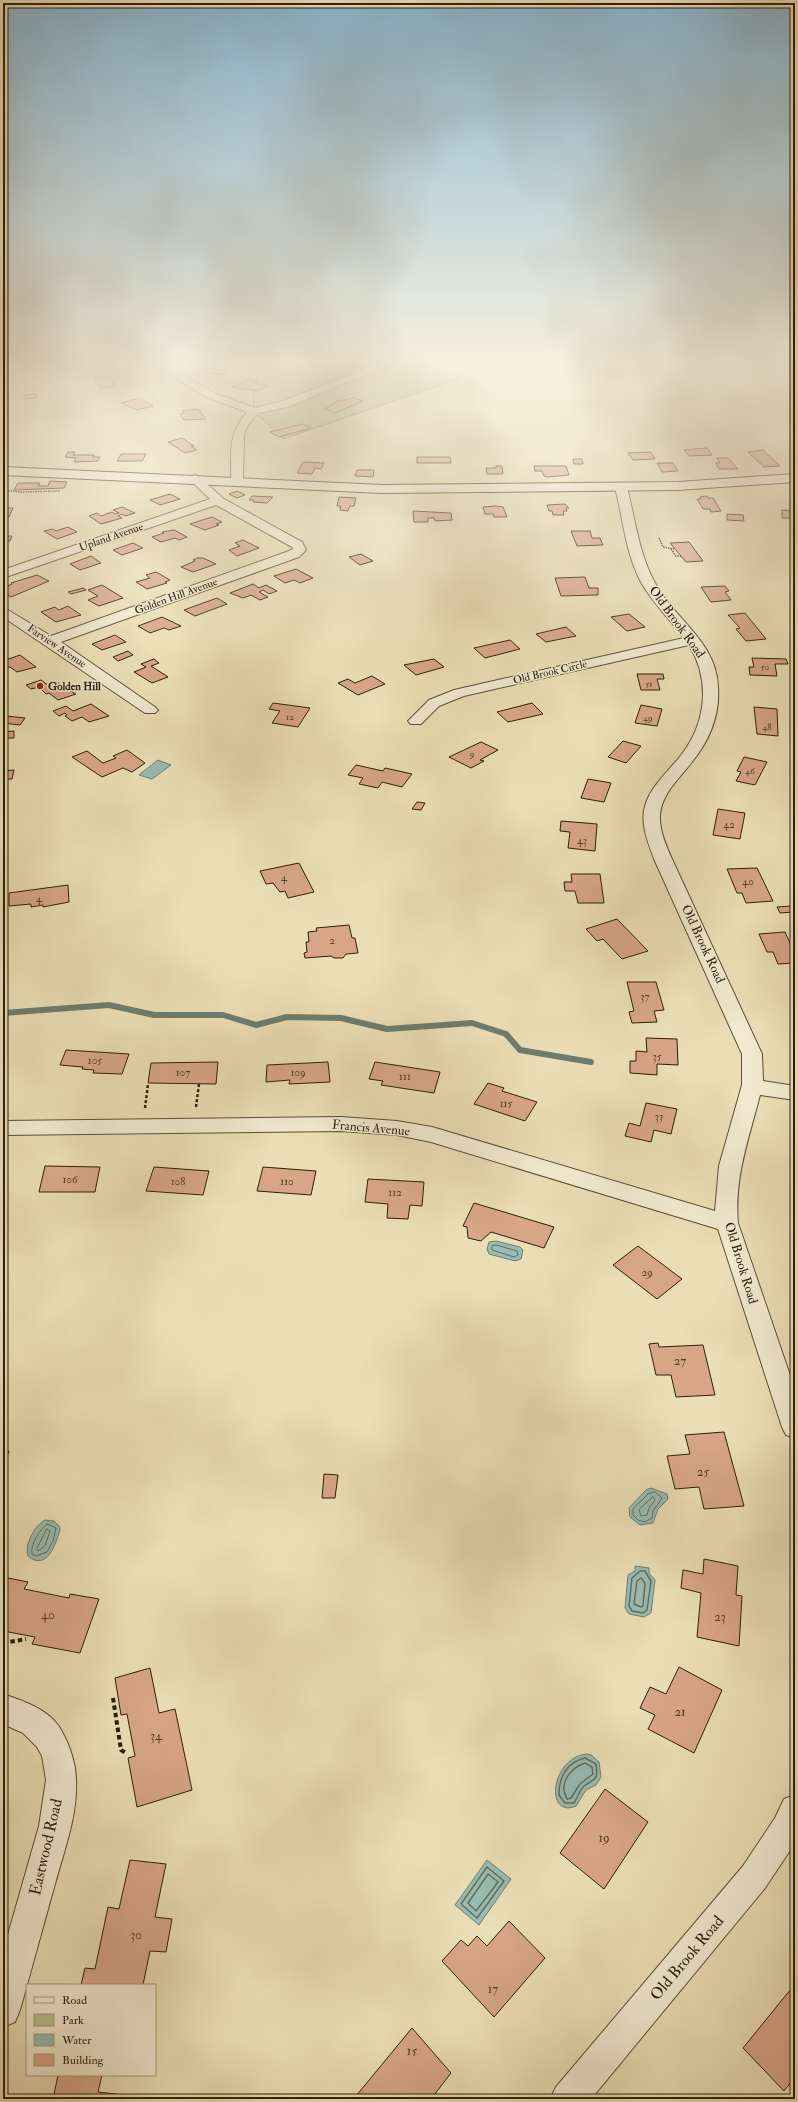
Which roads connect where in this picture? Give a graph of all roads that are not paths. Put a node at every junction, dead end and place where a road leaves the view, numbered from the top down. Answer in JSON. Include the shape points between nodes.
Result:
{"nodes":[{"id":1,"x":237,"y":464,"type":"edge"},
{"id":2,"x":3,"y":471,"type":"edge"},
{"id":3,"x":795,"y":478,"type":"edge"},
{"id":4,"x":196,"y":479,"type":"junction"},
{"id":5,"x":237,"y":481,"type":"junction"},
{"id":6,"x":621,"y":487,"type":"junction"},
{"id":7,"x":218,"y":500,"type":"junction"},
{"id":8,"x":3,"y":574,"type":"edge"},
{"id":9,"x":3,"y":611,"type":"edge"},
{"id":10,"x":692,"y":640,"type":"junction"},
{"id":11,"x":50,"y":641,"type":"junction"},
{"id":12,"x":150,"y":710,"type":"dead end"},
{"id":13,"x":416,"y":721,"type":"dead end"},
{"id":14,"x":753,"y":1087,"type":"junction"},
{"id":15,"x":795,"y":1092,"type":"edge"},
{"id":16,"x":3,"y":1128,"type":"edge"},
{"id":17,"x":727,"y":1223,"type":"junction"},
{"id":18,"x":795,"y":1427,"type":"edge"},
{"id":19,"x":3,"y":1709,"type":"edge"},
{"id":20,"x":795,"y":1810,"type":"edge"},
{"id":21,"x":3,"y":2010,"type":"edge"},
{"id":22,"x":568,"y":2099,"type":"edge"}],
"edges":[{"from":1,"to":5,"type":"street"},
{"from":2,"to":4,"type":"street"},
{"from":3,"to":6,"type":"street"},
{"from":4,"to":5,"type":"street"},
{"from":4,"to":7,"type":"street"},
{"from":5,"to":6,"type":"street","via":[[382,489]]},
{"from":6,"to":10,"type":"street","name":"Old Brook Road","via":[[645,576],[652,590]]},
{"from":7,"to":8,"type":"street","name":"Upland Avenue"},
{"from":7,"to":11,"type":"street","name":"Golden Hill Avenue","via":[[292,541],[300,549],[294,554]]},
{"from":9,"to":11,"type":"street","name":"Farview Avenue"},
{"from":10,"to":13,"type":"street","name":"Old Brook Circle","via":[[459,693],[434,703]]},
{"from":10,"to":14,"type":"street","name":"Old Brook Road","via":[[702,654],[710,675],[710,713],[693,750],[668,780],[654,803],[653,830],[663,859],[746,1037],[753,1059]]},
{"from":11,"to":12,"type":"street","name":"Farview Avenue"},
{"from":14,"to":15,"type":"street"},
{"from":14,"to":17,"type":"street","name":"Old Brook Road","via":[[730,1166],[724,1200]]},
{"from":16,"to":17,"type":"street","name":"Francis Avenue","via":[[341,1124],[397,1128],[477,1148]]},
{"from":17,"to":18,"type":"street","name":"Old Brook Road"},
{"from":19,"to":21,"type":"street","name":"Eastwood Road","via":[[25,1716],[41,1728],[53,1746],[60,1769],[59,1798],[52,1836]]},
{"from":20,"to":22,"type":"street","name":"Old Brook Road","via":[[786,1829],[754,1877]]}]}
